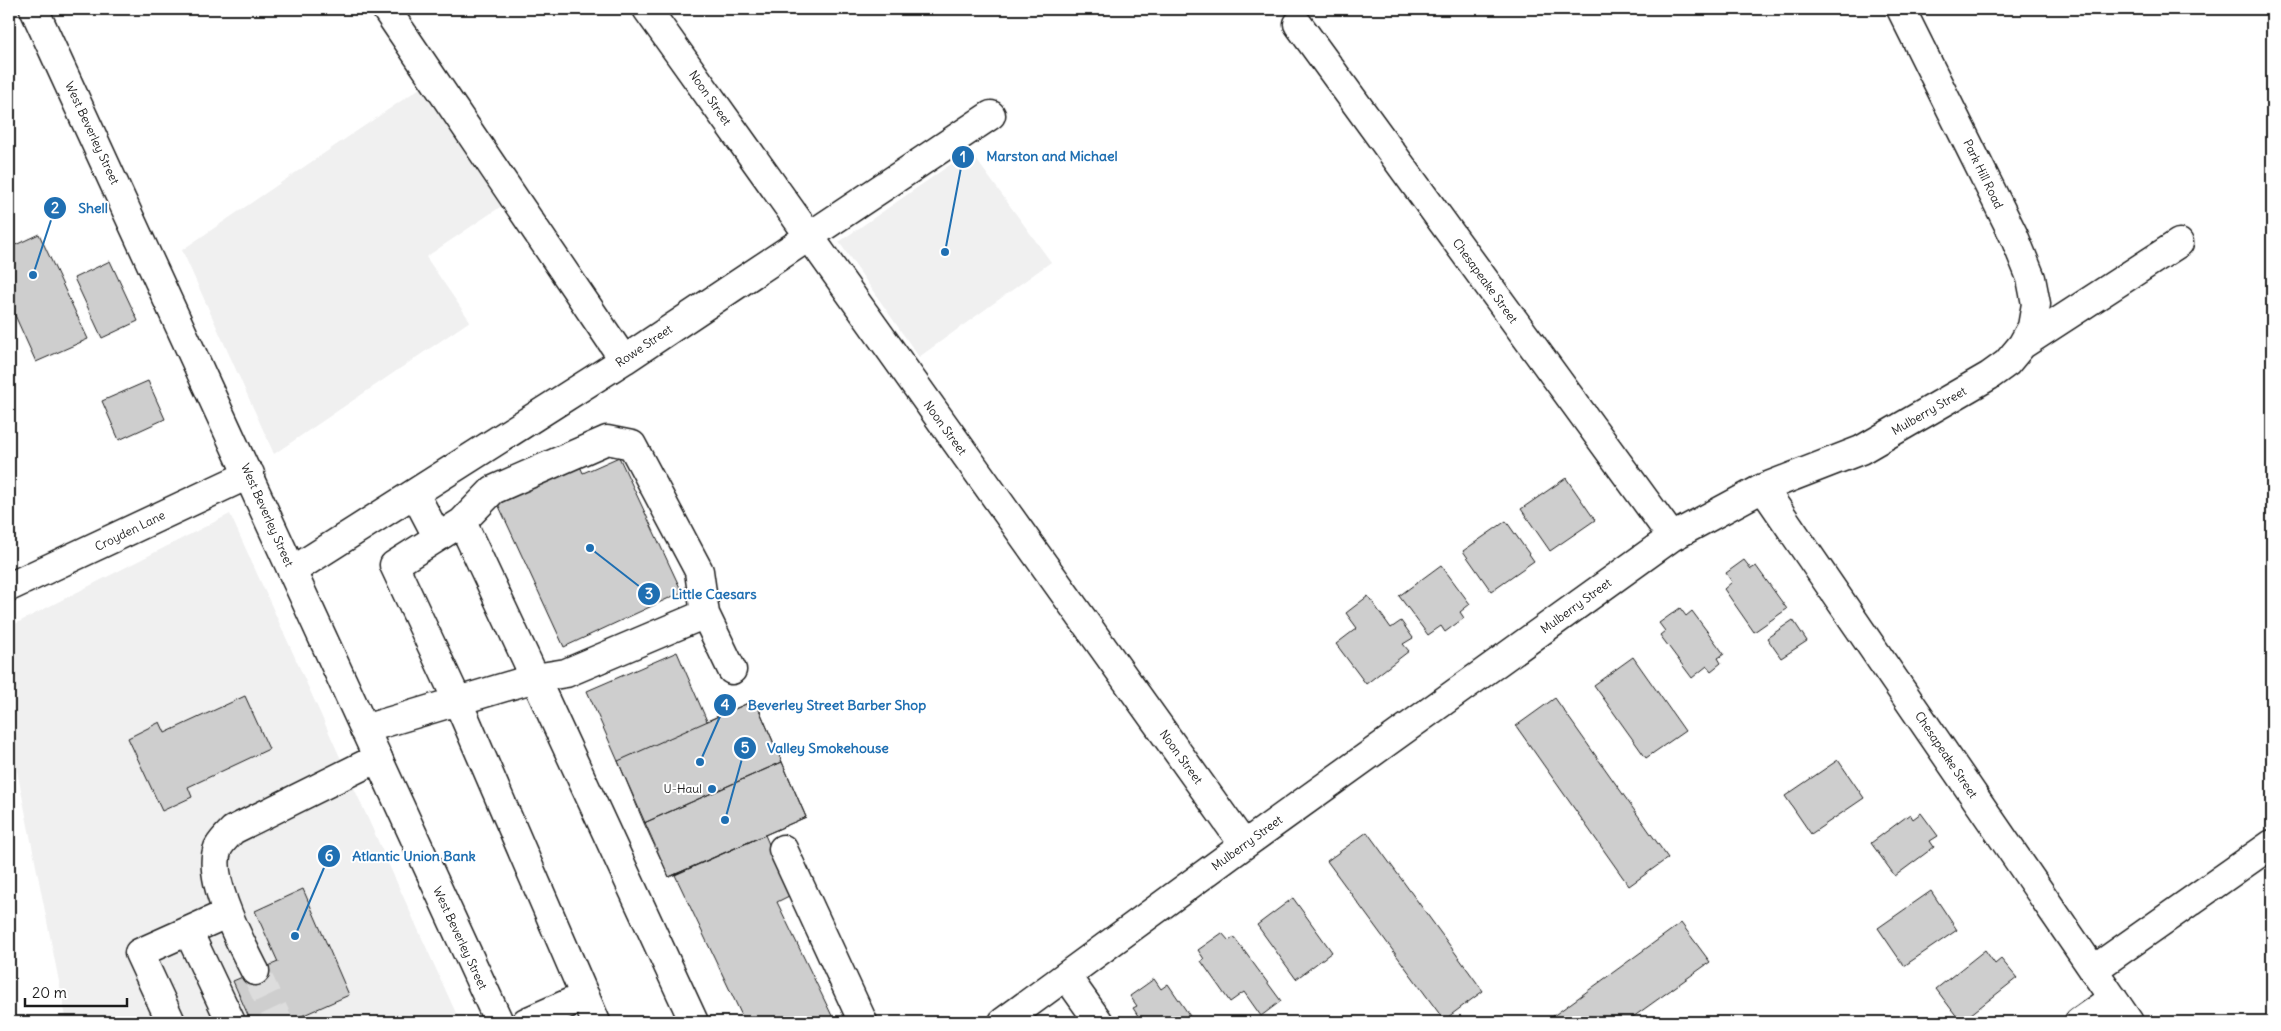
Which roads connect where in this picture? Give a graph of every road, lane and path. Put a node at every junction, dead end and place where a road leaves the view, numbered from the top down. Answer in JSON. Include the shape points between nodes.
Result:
{"nodes":[{"id":1,"x":34,"y":9,"type":"edge"},
{"id":2,"x":386,"y":9,"type":"edge"},
{"id":3,"x":647,"y":9,"type":"edge"},
{"id":4,"x":1901,"y":9,"type":"edge"},
{"id":5,"x":1298,"y":24,"type":"dead end"},
{"id":6,"x":991,"y":115,"type":"dead end"},
{"id":7,"x":808,"y":236,"type":"junction"},
{"id":8,"x":2179,"y":243,"type":"dead end"},
{"id":9,"x":2022,"y":345,"type":"junction"},
{"id":10,"x":624,"y":360,"type":"junction"},
{"id":11,"x":250,"y":474,"type":"junction"},
{"id":12,"x":1763,"y":488,"type":"junction"},
{"id":13,"x":414,"y":494,"type":"junction"},
{"id":14,"x":462,"y":522,"type":"junction"},
{"id":15,"x":437,"y":536,"type":"junction"},
{"id":16,"x":1672,"y":537,"type":"junction"},
{"id":17,"x":292,"y":571,"type":"junction"},
{"id":18,"x":9,"y":587,"type":"edge"},
{"id":19,"x":704,"y":614,"type":"junction"},
{"id":20,"x":732,"y":670,"type":"dead end"},
{"id":21,"x":535,"y":678,"type":"junction"},
{"id":22,"x":458,"y":702,"type":"junction"},
{"id":23,"x":364,"y":728,"type":"junction"},
{"id":24,"x":378,"y":758,"type":"junction"},
{"id":25,"x":2272,"y":844,"type":"edge"},
{"id":26,"x":1244,"y":845,"type":"junction"},
{"id":27,"x":783,"y":849,"type":"dead end"},
{"id":28,"x":226,"y":914,"type":"junction"},
{"id":29,"x":188,"y":931,"type":"junction"},
{"id":30,"x":2093,"y":970,"type":"junction"},
{"id":31,"x":255,"y":971,"type":"tunnel mouth"},
{"id":32,"x":1067,"y":976,"type":"junction"},
{"id":33,"x":585,"y":996,"type":"junction"},
{"id":34,"x":2113,"y":998,"type":"junction"},
{"id":35,"x":171,"y":1022,"type":"edge"},
{"id":36,"x":231,"y":1022,"type":"edge"},
{"id":37,"x":499,"y":1022,"type":"edge"},
{"id":38,"x":526,"y":1022,"type":"edge"},
{"id":39,"x":596,"y":1022,"type":"edge"},
{"id":40,"x":694,"y":1022,"type":"edge"},
{"id":41,"x":863,"y":1022,"type":"edge"},
{"id":42,"x":1003,"y":1022,"type":"edge"},
{"id":43,"x":1099,"y":1022,"type":"edge"},
{"id":44,"x":2080,"y":1022,"type":"edge"},
{"id":45,"x":2129,"y":1022,"type":"edge"}],
"edges":[{"from":1,"to":11,"type":"street","name":"West Beverley Street"},
{"from":2,"to":10,"type":"street"},
{"from":3,"to":7,"type":"street","name":"Noon Street"},
{"from":4,"to":9,"type":"street","name":"Park Hill Road","via":[[2032,278],[2036,304],[2032,327]]},
{"from":5,"to":16,"type":"street","name":"Chesapeake Street"},
{"from":6,"to":7,"type":"street","name":"Rowe Street"},
{"from":7,"to":10,"type":"street","name":"Rowe Street"},
{"from":7,"to":26,"type":"street","name":"Noon Street"},
{"from":8,"to":9,"type":"street","name":"Mulberry Street"},
{"from":9,"to":12,"type":"street","name":"Mulberry Street","via":[[2007,363],[1989,376],[1861,450]]},
{"from":10,"to":13,"type":"street","name":"Rowe Street"},
{"from":11,"to":17,"type":"street","name":"West Beverley Street"},
{"from":11,"to":18,"type":"street","name":"Croyden Lane"},
{"from":12,"to":16,"type":"street","name":"Mulberry Street"},
{"from":12,"to":30,"type":"street","name":"Chesapeake Street"},
{"from":13,"to":15,"type":"street"},
{"from":13,"to":17,"type":"street","name":"Rowe Street"},
{"from":14,"to":15,"type":"street"},
{"from":14,"to":19,"type":"street","via":[[493,490],[607,440],[632,445],[699,571]]},
{"from":14,"to":21,"type":"street"},
{"from":15,"to":22,"type":"street","via":[[394,565]]},
{"from":16,"to":26,"type":"street","name":"Mulberry Street"},
{"from":17,"to":23,"type":"street","name":"West Beverley Street"},
{"from":19,"to":20,"type":"street"},
{"from":19,"to":21,"type":"street","via":[[566,673]]},
{"from":21,"to":22,"type":"street"},
{"from":21,"to":40,"type":"street"},
{"from":22,"to":23,"type":"street"},
{"from":22,"to":33,"type":"street"},
{"from":23,"to":24,"type":"street","name":"West Beverley Street"},
{"from":24,"to":28,"type":"street","via":[[233,830],[218,848],[216,868]]},
{"from":24,"to":37,"type":"street","name":"West Beverley Street"},
{"from":25,"to":30,"type":"street"},
{"from":26,"to":32,"type":"street","name":"Mulberry Street"},
{"from":27,"to":41,"type":"street"},
{"from":28,"to":29,"type":"street"},
{"from":28,"to":31,"type":"street"},
{"from":29,"to":35,"type":"street","via":[[140,953]]},
{"from":29,"to":36,"type":"street"},
{"from":30,"to":34,"type":"street","name":"Chesapeake Street"},
{"from":32,"to":42,"type":"street","name":"Mulberry Street"},
{"from":32,"to":43,"type":"street"},
{"from":33,"to":38,"type":"street"},
{"from":33,"to":39,"type":"street"},
{"from":34,"to":44,"type":"street"},
{"from":34,"to":45,"type":"street","name":"Chesapeake Street"}]}
